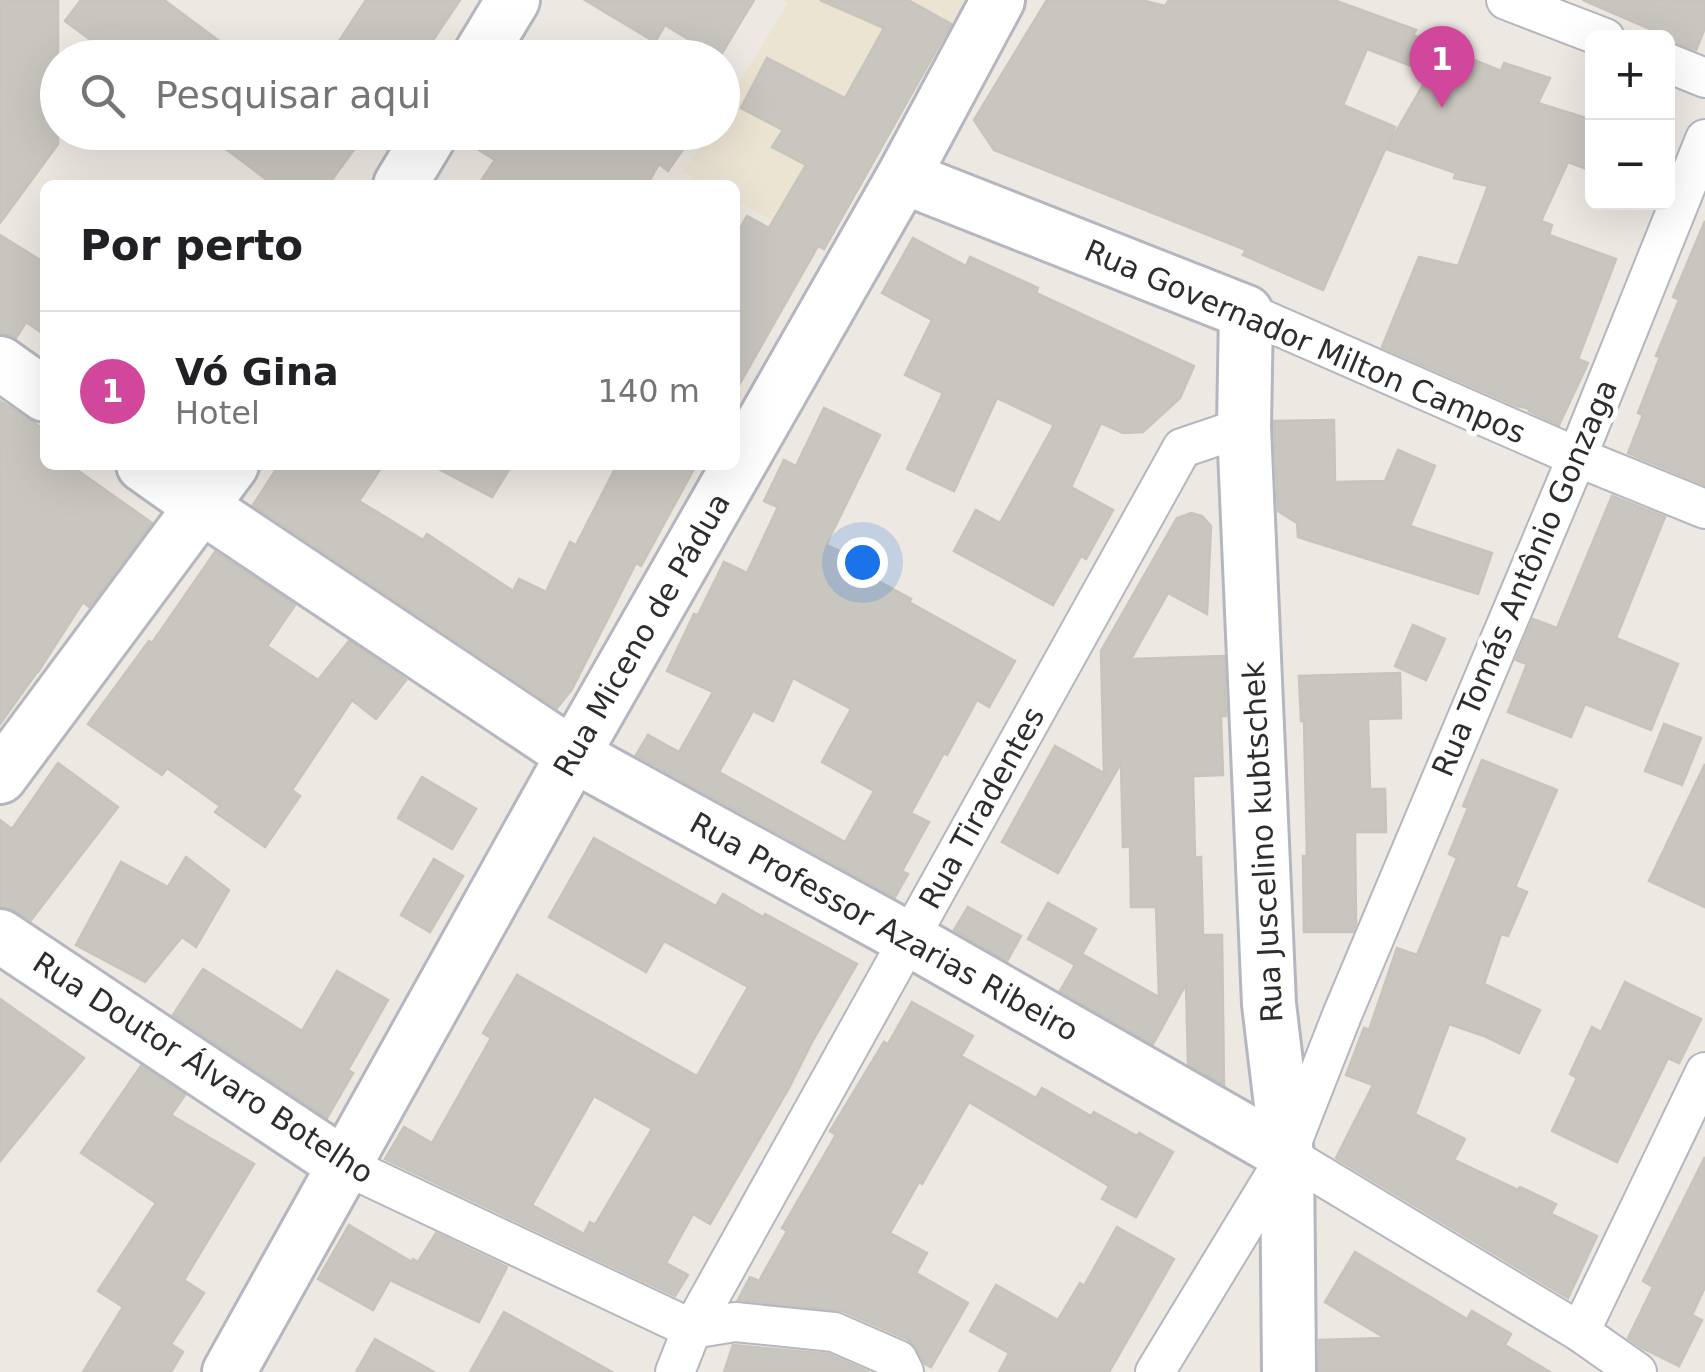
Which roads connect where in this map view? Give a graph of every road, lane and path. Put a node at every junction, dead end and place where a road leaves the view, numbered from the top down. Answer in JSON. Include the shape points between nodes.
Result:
{"nodes":[{"id":1,"x":513,"y":0,"type":"edge"},
{"id":2,"x":998,"y":0,"type":"edge"},
{"id":3,"x":1506,"y":0,"type":"edge"},
{"id":4,"x":1585,"y":30,"type":"edge"},
{"id":5,"x":489,"y":40,"type":"edge"},
{"id":6,"x":1675,"y":66,"type":"edge"},
{"id":7,"x":1705,"y":78,"type":"edge"},
{"id":8,"x":1705,"y":139,"type":"edge"},
{"id":9,"x":421,"y":150,"type":"edge"},
{"id":10,"x":904,"y":177,"type":"junction"},
{"id":11,"x":403,"y":180,"type":"edge"},
{"id":12,"x":1246,"y":312,"type":"junction"},
{"id":13,"x":0,"y":363,"type":"edge"},
{"id":14,"x":40,"y":391,"type":"edge"},
{"id":15,"x":1244,"y":428,"type":"junction"},
{"id":16,"x":1577,"y":457,"type":"junction"},
{"id":17,"x":740,"y":464,"type":"edge"},
{"id":18,"x":150,"y":470,"type":"edge"},
{"id":19,"x":228,"y":470,"type":"edge"},
{"id":20,"x":736,"y":470,"type":"edge"},
{"id":21,"x":202,"y":507,"type":"junction"},
{"id":22,"x":1705,"y":509,"type":"edge"},
{"id":23,"x":574,"y":754,"type":"junction"},
{"id":24,"x":0,"y":776,"type":"edge"},
{"id":25,"x":0,"y":936,"type":"edge"},
{"id":26,"x":909,"y":940,"type":"junction"},
{"id":27,"x":1269,"y":1004,"type":"junction"},
{"id":28,"x":1342,"y":1015,"type":"junction"},
{"id":29,"x":1705,"y":1072,"type":"edge"},
{"id":30,"x":1287,"y":1155,"type":"junction"},
{"id":31,"x":344,"y":1165,"type":"junction"},
{"id":32,"x":1222,"y":1262,"type":"junction"},
{"id":33,"x":1288,"y":1278,"type":"junction"},
{"id":34,"x":692,"y":1329,"type":"junction"},
{"id":35,"x":1580,"y":1332,"type":"junction"},
{"id":36,"x":228,"y":1372,"type":"edge"},
{"id":37,"x":674,"y":1372,"type":"edge"},
{"id":38,"x":904,"y":1372,"type":"edge"},
{"id":39,"x":1155,"y":1372,"type":"edge"},
{"id":40,"x":1289,"y":1372,"type":"edge"},
{"id":41,"x":1636,"y":1372,"type":"edge"}],
"edges":[{"from":1,"to":5,"type":"main road"},
{"from":2,"to":10,"type":"main road","name":"Rua Miceno de Pádua"},
{"from":3,"to":4,"type":"street"},
{"from":6,"to":7,"type":"street"},
{"from":8,"to":16,"type":"street","name":"Rua Tomás Antônio Gonzaga"},
{"from":9,"to":11,"type":"main road"},
{"from":10,"to":12,"type":"main road","name":"Rua Governador Milton Campos"},
{"from":10,"to":17,"type":"main road","name":"Rua Miceno de Pádua"},
{"from":12,"to":15,"type":"main road","name":"Rua Juscelino kubtschek"},
{"from":12,"to":16,"type":"street","name":"Rua Governador Milton Campos"},
{"from":13,"to":14,"type":"main road"},
{"from":15,"to":26,"type":"street","name":"Rua Tiradentes","via":[[1182,448]]},
{"from":15,"to":27,"type":"main road","name":"Rua Juscelino kubtschek"},
{"from":16,"to":22,"type":"street","name":"Rua Governador Milton Campos"},
{"from":16,"to":28,"type":"street","name":"Rua Tomás Antônio Gonzaga"},
{"from":18,"to":21,"type":"main road","name":"Rua Professor Azarias Ribeiro"},
{"from":19,"to":21,"type":"main road"},
{"from":20,"to":23,"type":"main road","name":"Rua Miceno de Pádua"},
{"from":21,"to":23,"type":"main road","name":"Rua Professor Azarias Ribeiro"},
{"from":21,"to":24,"type":"main road"},
{"from":23,"to":26,"type":"main road","name":"Rua Professor Azarias Ribeiro"},
{"from":23,"to":31,"type":"main road","name":"Rua Miceno de Pádua"},
{"from":25,"to":31,"type":"main road","name":"Rua Doutor Álvaro Botelho"},
{"from":26,"to":30,"type":"main road","name":"Rua Professor Azarias Ribeiro"},
{"from":26,"to":34,"type":"street","name":"Rua Tiradentes"},
{"from":27,"to":28,"type":"street","via":[[1290,1031],[1317,1033]]},
{"from":27,"to":30,"type":"main road","name":"Rua Juscelino kubtschek"},
{"from":28,"to":30,"type":"street","name":"Rua Tomás Antônio Gonzaga"},
{"from":29,"to":35,"type":"street"},
{"from":30,"to":32,"type":"street","name":"Rua Tomás Antônio Gonzaga"},
{"from":30,"to":33,"type":"main road","name":"Rua Juscelino kubtschek"},
{"from":30,"to":35,"type":"street","name":"Rua Professor Azarias Ribeiro"},
{"from":31,"to":34,"type":"street","name":"Rua Doutor Álvaro Botelho"},
{"from":31,"to":36,"type":"main road","name":"Rua Miceno de Pádua"},
{"from":32,"to":33,"type":"street","via":[[1251,1250]]},
{"from":32,"to":39,"type":"street","name":"Rua Tomás Antônio Gonzaga"},
{"from":33,"to":40,"type":"main road","name":"Rua Juscelino kubtschek"},
{"from":34,"to":37,"type":"street","name":"Rua Tiradentes"},
{"from":34,"to":38,"type":"street","via":[[735,1322],[834,1332],[898,1360]]},
{"from":35,"to":41,"type":"street","name":"Rua Professor Azarias Ribeiro"}]}
